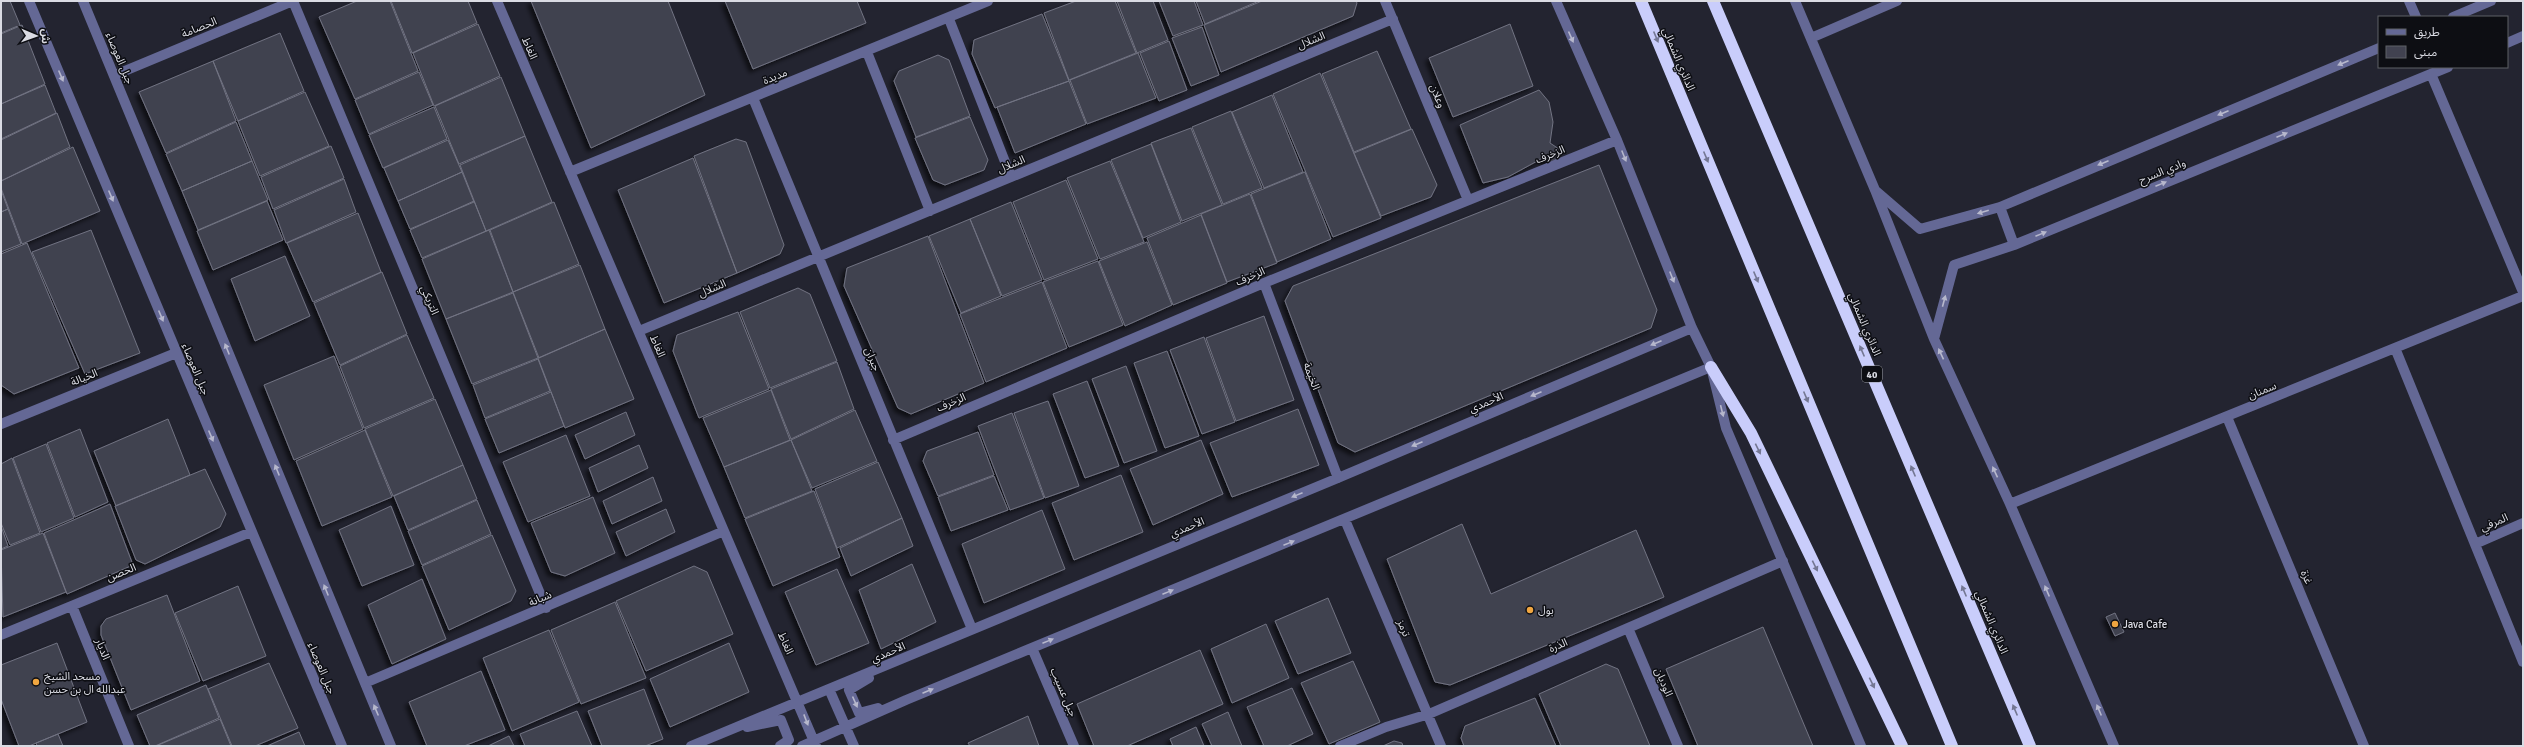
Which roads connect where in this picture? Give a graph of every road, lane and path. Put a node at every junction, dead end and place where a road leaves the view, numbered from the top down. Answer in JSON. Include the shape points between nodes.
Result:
{"nodes":[{"id":1,"x":29,"y":1,"type":"edge"},
{"id":2,"x":83,"y":1,"type":"edge"},
{"id":3,"x":293,"y":1,"type":"edge"},
{"id":4,"x":497,"y":1,"type":"edge"},
{"id":5,"x":1386,"y":1,"type":"edge"},
{"id":6,"x":1556,"y":1,"type":"edge"},
{"id":7,"x":1641,"y":1,"type":"edge"},
{"id":8,"x":1713,"y":1,"type":"edge"},
{"id":9,"x":1795,"y":1,"type":"edge"},
{"id":10,"x":1897,"y":1,"type":"edge"},
{"id":11,"x":2409,"y":1,"type":"edge"},
{"id":12,"x":2491,"y":1,"type":"edge"},
{"id":13,"x":984,"y":2,"type":"edge"},
{"id":14,"x":2416,"y":16,"type":"edge"},
{"id":15,"x":2455,"y":16,"type":"edge"},
{"id":16,"x":949,"y":18,"type":"junction"},
{"id":17,"x":1393,"y":19,"type":"junction"},
{"id":18,"x":2523,"y":36,"type":"edge"},
{"id":19,"x":1811,"y":38,"type":"junction"},
{"id":20,"x":2508,"y":43,"type":"edge"},
{"id":21,"x":2378,"y":48,"type":"edge"},
{"id":22,"x":867,"y":52,"type":"junction"},
{"id":23,"x":2446,"y":68,"type":"edge"},
{"id":24,"x":2431,"y":74,"type":"junction"},
{"id":25,"x":115,"y":75,"type":"junction"},
{"id":26,"x":753,"y":98,"type":"junction"},
{"id":27,"x":1617,"y":140,"type":"junction"},
{"id":28,"x":570,"y":172,"type":"junction"},
{"id":29,"x":1011,"y":177,"type":"junction"},
{"id":30,"x":1875,"y":190,"type":"junction"},
{"id":31,"x":1468,"y":200,"type":"junction"},
{"id":32,"x":2000,"y":207,"type":"junction"},
{"id":33,"x":930,"y":212,"type":"junction"},
{"id":34,"x":2014,"y":245,"type":"junction"},
{"id":35,"x":817,"y":257,"type":"junction"},
{"id":36,"x":1264,"y":283,"type":"junction"},
{"id":37,"x":2523,"y":292,"type":"edge"},
{"id":38,"x":2523,"y":296,"type":"edge"},
{"id":39,"x":1692,"y":328,"type":"junction"},
{"id":40,"x":639,"y":331,"type":"junction"},
{"id":41,"x":1934,"y":339,"type":"junction"},
{"id":42,"x":2395,"y":348,"type":"junction"},
{"id":43,"x":176,"y":353,"type":"junction"},
{"id":44,"x":1710,"y":367,"type":"junction"},
{"id":45,"x":2227,"y":417,"type":"junction"},
{"id":46,"x":1,"y":424,"type":"edge"},
{"id":47,"x":893,"y":440,"type":"junction"},
{"id":48,"x":1338,"y":478,"type":"junction"},
{"id":49,"x":2010,"y":504,"type":"junction"},
{"id":50,"x":1345,"y":520,"type":"junction"},
{"id":51,"x":2523,"y":523,"type":"edge"},
{"id":52,"x":724,"y":531,"type":"junction"},
{"id":53,"x":251,"y":532,"type":"junction"},
{"id":54,"x":2475,"y":544,"type":"junction"},
{"id":55,"x":1783,"y":561,"type":"junction"},
{"id":56,"x":72,"y":606,"type":"junction"},
{"id":57,"x":546,"y":608,"type":"junction"},
{"id":58,"x":1628,"y":628,"type":"junction"},
{"id":59,"x":972,"y":629,"type":"junction"},
{"id":60,"x":1,"y":636,"type":"edge"},
{"id":61,"x":1032,"y":648,"type":"junction"},
{"id":62,"x":895,"y":662,"type":"junction"},
{"id":63,"x":2523,"y":662,"type":"edge"},
{"id":64,"x":364,"y":683,"type":"junction"},
{"id":65,"x":829,"y":689,"type":"junction"},
{"id":66,"x":798,"y":700,"type":"junction"},
{"id":67,"x":906,"y":700,"type":"junction"},
{"id":68,"x":1428,"y":714,"type":"junction"},
{"id":69,"x":846,"y":728,"type":"junction"},
{"id":70,"x":726,"y":731,"type":"junction"},
{"id":71,"x":815,"y":744,"type":"edge"},
{"id":72,"x":129,"y":746,"type":"edge"},
{"id":73,"x":342,"y":746,"type":"edge"},
{"id":74,"x":391,"y":746,"type":"edge"},
{"id":75,"x":691,"y":746,"type":"edge"},
{"id":76,"x":780,"y":746,"type":"edge"},
{"id":77,"x":802,"y":746,"type":"edge"},
{"id":78,"x":854,"y":746,"type":"edge"},
{"id":79,"x":1074,"y":746,"type":"edge"},
{"id":80,"x":1340,"y":746,"type":"edge"},
{"id":81,"x":1441,"y":746,"type":"edge"},
{"id":82,"x":1678,"y":746,"type":"edge"},
{"id":83,"x":1861,"y":746,"type":"edge"},
{"id":84,"x":1902,"y":746,"type":"edge"},
{"id":85,"x":1952,"y":746,"type":"edge"},
{"id":86,"x":2030,"y":746,"type":"edge"},
{"id":87,"x":2114,"y":746,"type":"edge"},
{"id":88,"x":2364,"y":746,"type":"edge"}],
"edges":[{"from":1,"to":43,"type":"street","name":"جبل العوصاء","one_way":true},
{"from":2,"to":25,"type":"street","name":"جبل العوصاء"},
{"from":3,"to":25,"type":"street","name":"الحصامة"},
{"from":3,"to":57,"type":"street","name":"التريكي"},
{"from":4,"to":28,"type":"street","name":"الغاط"},
{"from":5,"to":17,"type":"street","name":"وعلان"},
{"from":6,"to":27,"type":"street","one_way":true},
{"from":7,"to":85,"type":"highway","name":"الدائري الشمالي","one_way":true},
{"from":86,"to":8,"type":"highway","name":"الدائري الشمالي","number":"40","one_way":true},
{"from":9,"to":19,"type":"street"},
{"from":10,"to":19,"type":"street"},
{"from":11,"to":14,"type":"street"},
{"from":12,"to":15,"type":"street"},
{"from":13,"to":16,"type":"street","name":"مديدة"},
{"from":16,"to":22,"type":"street","name":"مديدة"},
{"from":16,"to":29,"type":"street"},
{"from":17,"to":29,"type":"street","name":"الشلال"},
{"from":17,"to":31,"type":"street","name":"وعلان"},
{"from":18,"to":20,"type":"street"},
{"from":19,"to":30,"type":"street"},
{"from":21,"to":32,"type":"street","one_way":true},
{"from":22,"to":26,"type":"street","name":"مديدة"},
{"from":22,"to":33,"type":"street"},
{"from":23,"to":24,"type":"street","name":"وادي السرح"},
{"from":34,"to":24,"type":"street","name":"وادي السرح","one_way":true},
{"from":24,"to":37,"type":"street"},
{"from":64,"to":25,"type":"street","name":"جبل العوصاء","one_way":true},
{"from":26,"to":28,"type":"street","name":"مديدة"},
{"from":26,"to":35,"type":"street","name":"جبران"},
{"from":27,"to":31,"type":"street","name":"الزخرف"},
{"from":27,"to":39,"type":"street","one_way":true},
{"from":28,"to":40,"type":"street","name":"الغاط"},
{"from":29,"to":33,"type":"street","name":"الشلال"},
{"from":32,"to":30,"type":"street","one_way":true,"via":[[1920,229]]},
{"from":30,"to":41,"type":"street"},
{"from":31,"to":36,"type":"street","name":"الزخرف"},
{"from":32,"to":34,"type":"street"},
{"from":33,"to":35,"type":"street","name":"الشلال"},
{"from":41,"to":34,"type":"street","name":"وادي السرح","one_way":true,"via":[[1954,265]]},
{"from":35,"to":40,"type":"street","name":"الشلال"},
{"from":35,"to":47,"type":"street","name":"جبران"},
{"from":36,"to":47,"type":"street","name":"الزخرف"},
{"from":36,"to":48,"type":"street","name":"الخيمة"},
{"from":38,"to":42,"type":"street","name":"سمنان"},
{"from":39,"to":44,"type":"street"},
{"from":39,"to":48,"type":"street","name":"الأحمدي","one_way":true},
{"from":40,"to":52,"type":"street","name":"الغاط"},
{"from":49,"to":41,"type":"street","one_way":true},
{"from":42,"to":45,"type":"street","name":"سمنان"},
{"from":42,"to":54,"type":"street"},
{"from":43,"to":46,"type":"street","name":"الخيالة"},
{"from":43,"to":53,"type":"street","name":"جبل العوصاء","one_way":true},
{"from":44,"to":50,"type":"street"},
{"from":44,"to":55,"type":"street","one_way":true,"via":[[1726,428]]},
{"from":44,"to":84,"type":"highway","one_way":true,"via":[[1751,434]]},
{"from":45,"to":49,"type":"street","name":"سمنان"},
{"from":45,"to":88,"type":"street","name":"غزة"},
{"from":47,"to":59,"type":"street","name":"جبران"},
{"from":48,"to":59,"type":"street","name":"الأحمدي","one_way":true},
{"from":87,"to":49,"type":"street","one_way":true},
{"from":61,"to":50,"type":"street","one_way":true},
{"from":50,"to":68,"type":"street","name":"ترمز"},
{"from":51,"to":54,"type":"street","name":"المرفي"},
{"from":52,"to":57,"type":"street","name":"شبانة"},
{"from":52,"to":66,"type":"street","name":"الغاط"},
{"from":53,"to":56,"type":"street","name":"الحصن"},
{"from":53,"to":73,"type":"street","name":"جبل العوصاء"},
{"from":54,"to":63,"type":"street"},
{"from":55,"to":58,"type":"street","name":"الذرة"},
{"from":55,"to":83,"type":"street"},
{"from":56,"to":60,"type":"street","name":"الحصن"},
{"from":56,"to":72,"type":"street","name":"الديار"},
{"from":57,"to":64,"type":"street","name":"شبانة"},
{"from":58,"to":68,"type":"street","name":"الذرة"},
{"from":58,"to":82,"type":"street","name":"الوديان"},
{"from":59,"to":62,"type":"street","name":"الأحمدي"},
{"from":67,"to":61,"type":"street","one_way":true},
{"from":61,"to":79,"type":"street","name":"جبل عسيب"},
{"from":62,"to":65,"type":"street","name":"الأحمدي"},
{"from":62,"to":67,"type":"street","one_way":true,"via":[[849,690],[859,713]]},
{"from":74,"to":64,"type":"street","name":"جبل العوصاء","one_way":true},
{"from":65,"to":66,"type":"street","name":"الأحمدي"},
{"from":65,"to":69,"type":"street"},
{"from":66,"to":70,"type":"street","name":"الأحمدي"},
{"from":66,"to":71,"type":"street","name":"الغاط","one_way":true},
{"from":67,"to":69,"type":"street"},
{"from":68,"to":80,"type":"street","name":"الذرة","via":[[1386,727]]},
{"from":68,"to":81,"type":"street","name":"ترمز"},
{"from":69,"to":71,"type":"street"},
{"from":69,"to":78,"type":"street"},
{"from":70,"to":75,"type":"street","name":"الأحمدي"},
{"from":70,"to":76,"type":"street","via":[[781,720],[789,740]]},
{"from":71,"to":77,"type":"street"}]}
